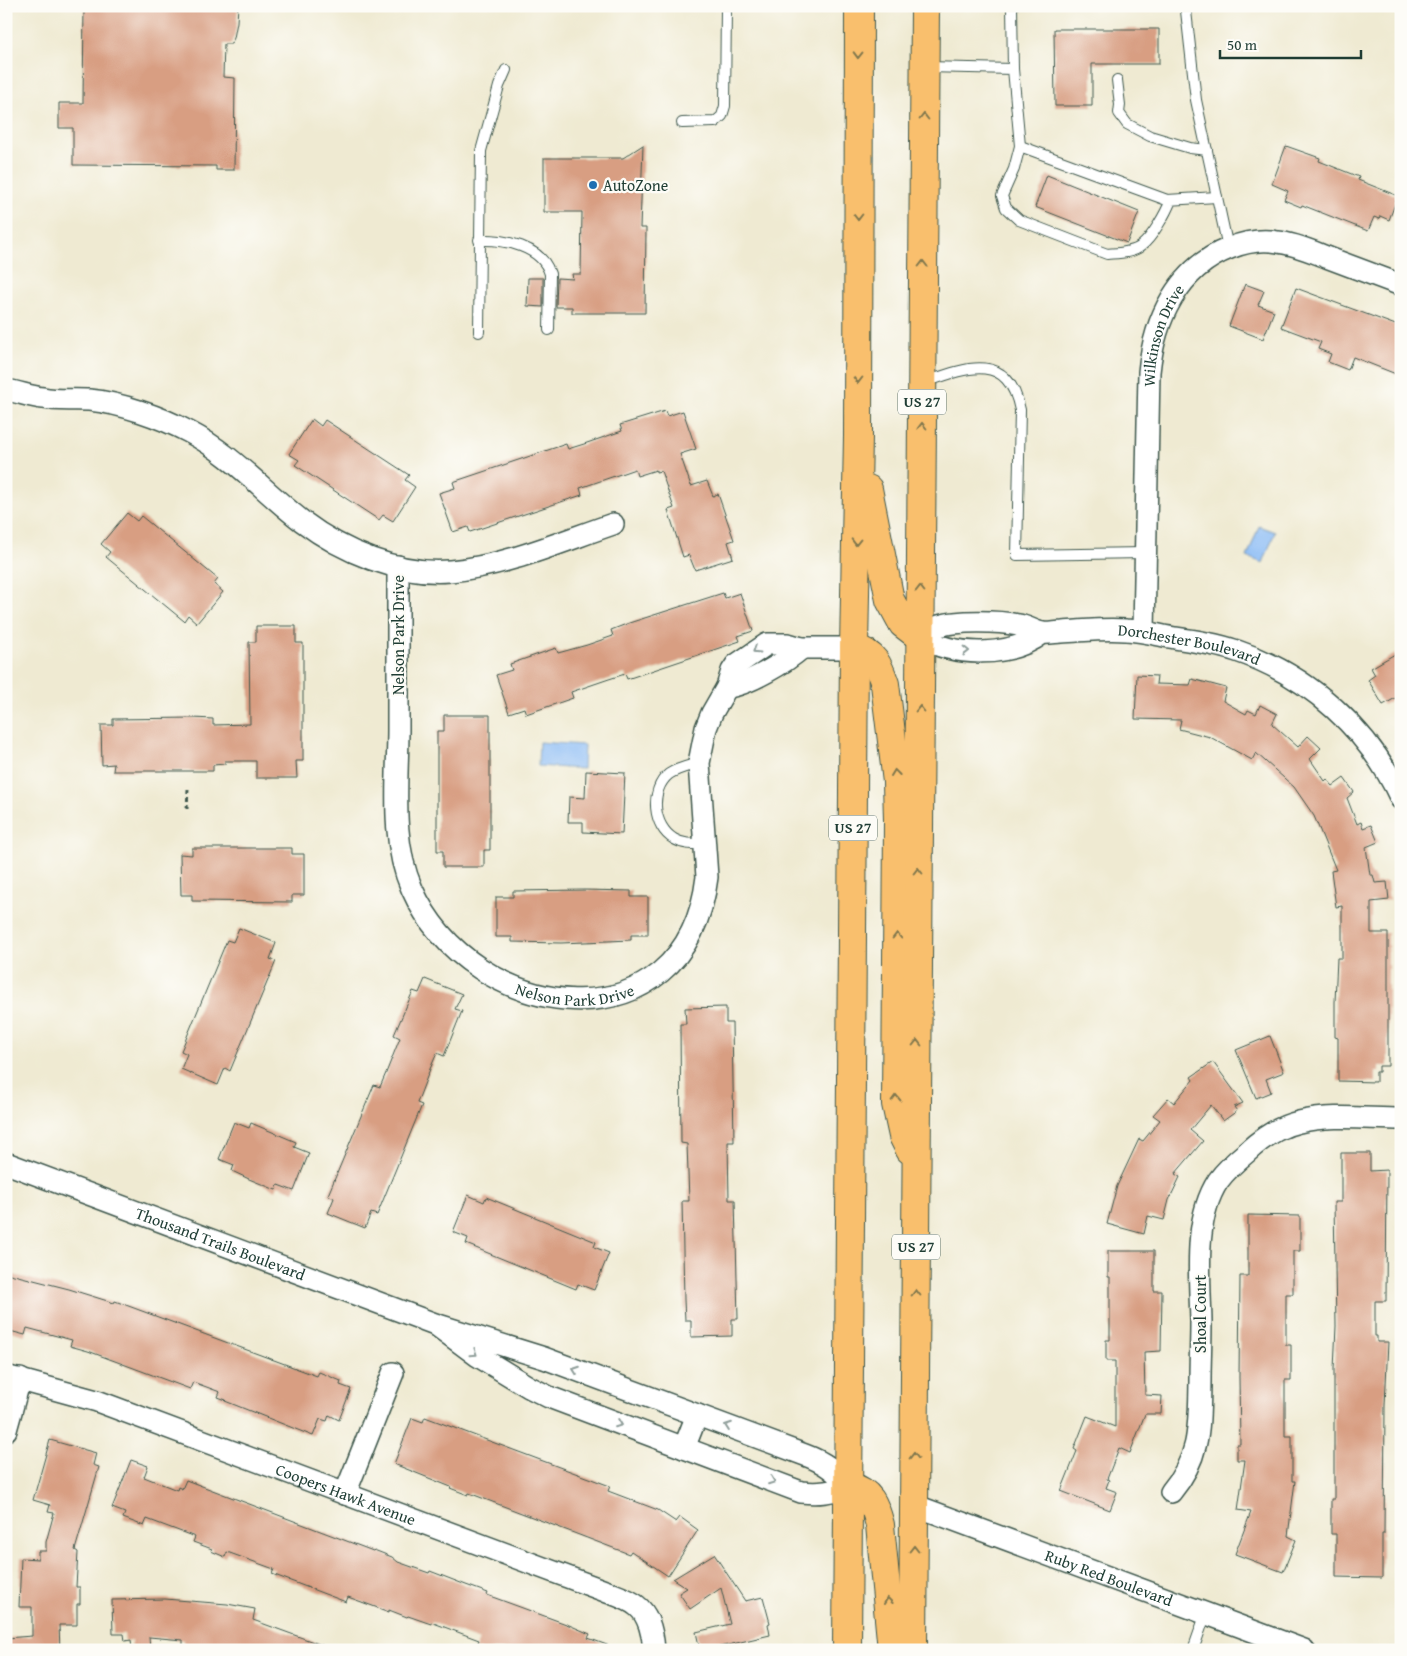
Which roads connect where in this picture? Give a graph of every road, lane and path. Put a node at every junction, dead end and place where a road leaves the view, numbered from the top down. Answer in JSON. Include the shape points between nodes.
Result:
{"nodes":[{"id":1,"x":726,"y":6,"type":"edge"},
{"id":2,"x":859,"y":6,"type":"edge"},
{"id":3,"x":925,"y":6,"type":"edge"},
{"id":4,"x":1012,"y":6,"type":"edge"},
{"id":5,"x":1188,"y":6,"type":"edge"},
{"id":6,"x":925,"y":67,"type":"junction"},
{"id":7,"x":1012,"y":69,"type":"junction"},
{"id":8,"x":506,"y":70,"type":"dead end"},
{"id":9,"x":1117,"y":80,"type":"dead end"},
{"id":10,"x":682,"y":123,"type":"dead end"},
{"id":11,"x":1020,"y":146,"type":"junction"},
{"id":12,"x":1207,"y":150,"type":"junction"},
{"id":13,"x":1217,"y":197,"type":"junction"},
{"id":14,"x":1171,"y":200,"type":"junction"},
{"id":15,"x":479,"y":240,"type":"junction"},
{"id":16,"x":1228,"y":248,"type":"junction"},
{"id":17,"x":1401,"y":285,"type":"edge"},
{"id":18,"x":549,"y":330,"type":"dead end"},
{"id":19,"x":479,"y":332,"type":"dead end"},
{"id":20,"x":922,"y":383,"type":"junction"},
{"id":21,"x":6,"y":390,"type":"edge"},
{"id":22,"x":858,"y":436,"type":"junction"},
{"id":23,"x":613,"y":524,"type":"dead end"},
{"id":24,"x":1145,"y":553,"type":"junction"},
{"id":25,"x":398,"y":566,"type":"junction"},
{"id":26,"x":1144,"y":631,"type":"junction"},
{"id":27,"x":1043,"y":633,"type":"junction"},
{"id":28,"x":920,"y":637,"type":"junction"},
{"id":29,"x":854,"y":648,"type":"junction"},
{"id":30,"x":699,"y":763,"type":"junction"},
{"id":31,"x":1393,"y":766,"type":"edge"},
{"id":32,"x":188,"y":788,"type":"dead end"},
{"id":33,"x":1401,"y":800,"type":"edge"},
{"id":34,"x":188,"y":809,"type":"dead end"},
{"id":35,"x":705,"y":844,"type":"junction"},
{"id":36,"x":1401,"y":1119,"type":"edge"},
{"id":37,"x":916,"y":1160,"type":"junction"},
{"id":38,"x":6,"y":1163,"type":"edge"},
{"id":39,"x":435,"y":1324,"type":"junction"},
{"id":40,"x":393,"y":1374,"type":"dead end"},
{"id":41,"x":13,"y":1378,"type":"edge"},
{"id":42,"x":697,"y":1414,"type":"junction"},
{"id":43,"x":6,"y":1430,"type":"edge"},
{"id":44,"x":684,"y":1448,"type":"junction"},
{"id":45,"x":849,"y":1486,"type":"junction"},
{"id":46,"x":1171,"y":1492,"type":"dead end"},
{"id":47,"x":345,"y":1494,"type":"junction"},
{"id":48,"x":914,"y":1505,"type":"junction"},
{"id":49,"x":1206,"y":1613,"type":"junction"},
{"id":50,"x":654,"y":1650,"type":"edge"},
{"id":51,"x":847,"y":1650,"type":"edge"},
{"id":52,"x":892,"y":1650,"type":"edge"},
{"id":53,"x":913,"y":1650,"type":"edge"},
{"id":54,"x":1193,"y":1650,"type":"edge"},
{"id":55,"x":1304,"y":1650,"type":"edge"}],
"edges":[{"from":1,"to":10,"type":"lane","via":[[724,111],[715,122]]},
{"from":2,"to":22,"type":"highway","number":"US 27","one_way":true},
{"from":3,"to":6,"type":"highway","number":"US 27"},
{"from":4,"to":7,"type":"lane"},
{"from":5,"to":12,"type":"lane","via":[[1196,100]]},
{"from":6,"to":7,"type":"lane"},
{"from":20,"to":6,"type":"highway","number":"US 27","one_way":true},
{"from":7,"to":11,"type":"lane"},
{"from":8,"to":15,"type":"lane","via":[[481,151]]},
{"from":9,"to":12,"type":"lane","via":[[1119,113],[1127,124],[1150,136]]},
{"from":11,"to":14,"type":"lane"},
{"from":11,"to":14,"type":"lane","via":[[1002,196],[1006,208],[1019,220],[1107,254],[1141,247],[1164,217]]},
{"from":12,"to":13,"type":"lane"},
{"from":13,"to":14,"type":"lane"},
{"from":13,"to":16,"type":"lane"},
{"from":15,"to":18,"type":"lane","via":[[519,246],[542,259],[550,274]]},
{"from":15,"to":19,"type":"lane"},
{"from":16,"to":17,"type":"street","name":"Wilkinson Drive","via":[[1249,242],[1280,242]]},
{"from":16,"to":24,"type":"street","name":"Wilkinson Drive","via":[[1207,259],[1180,285],[1166,308],[1153,346],[1149,372]]},
{"from":20,"to":24,"type":"lane","via":[[969,368],[987,368],[1004,376],[1017,393],[1020,410],[1017,555]]},
{"from":28,"to":20,"type":"highway","number":"US 27","one_way":true},
{"from":21,"to":25,"type":"street","name":"Nelson Park Drive","via":[[42,398],[103,402],[162,420],[191,433],[316,531],[352,551]]},
{"from":22,"to":28,"type":"highway","via":[[890,600],[903,624]]},
{"from":22,"to":29,"type":"highway","number":"US 27","one_way":true},
{"from":23,"to":25,"type":"street","name":"Nelson Park Drive","via":[[484,566],[448,571]]},
{"from":24,"to":26,"type":"street","name":"Wilkinson Drive"},
{"from":25,"to":35,"type":"street","name":"Nelson Park Drive","via":[[397,809],[402,854],[411,887],[427,918],[464,958],[512,986],[549,997],[589,1000],[638,986],[678,954],[694,928],[707,877]]},
{"from":26,"to":27,"type":"street","name":"Dorchester Boulevard"},
{"from":26,"to":31,"type":"street","name":"Dorchester Boulevard","via":[[1236,651],[1293,677],[1320,696]]},
{"from":27,"to":28,"type":"street","name":"Dorchester Boulevard","via":[[1018,624],[960,622],[938,626]]},
{"from":28,"to":27,"type":"street","one_way":true,"via":[[950,650],[1002,650],[1023,645]]},
{"from":37,"to":28,"type":"highway","number":"US 27","one_way":true},
{"from":29,"to":30,"type":"street","name":"Nelson Park Drive","via":[[767,644],[744,657],[732,671],[728,687],[706,728]]},
{"from":37,"to":29,"type":"highway","one_way":true,"via":[[903,1136],[896,1104],[898,801],[885,684],[871,656]]},
{"from":29,"to":45,"type":"highway","number":"US 27"},
{"from":30,"to":35,"type":"street","name":"Nelson Park Drive"},
{"from":30,"to":35,"type":"lane","via":[[668,775],[662,782],[656,807],[663,829],[675,840]]},
{"from":31,"to":33,"type":"street","name":"Dorchester Boulevard"},
{"from":32,"to":34,"type":"path"},
{"from":36,"to":46,"type":"street","name":"Shoal Court","via":[[1322,1118],[1297,1122],[1253,1146],[1230,1166],[1218,1182],[1209,1199],[1199,1253],[1199,1427],[1188,1469]]},
{"from":48,"to":37,"type":"highway","number":"US 27","one_way":true},
{"from":38,"to":39,"type":"street","name":"Thousand Trails Boulevard"},
{"from":42,"to":39,"type":"street","name":"Thousand Trails Boulevard","one_way":true,"via":[[544,1358]]},
{"from":39,"to":44,"type":"street","name":"Thousand Trails Boulevard","one_way":true,"via":[[478,1356],[529,1387],[570,1406]]},
{"from":40,"to":47,"type":"street"},
{"from":41,"to":43,"type":"street"},
{"from":41,"to":47,"type":"street","name":"Coopers Hawk Avenue","via":[[98,1401]]},
{"from":42,"to":44,"type":"street"},
{"from":45,"to":42,"type":"street","name":"Thousand Trails Boulevard","one_way":true,"via":[[822,1461]]},
{"from":44,"to":45,"type":"street","name":"Thousand Trails Boulevard","one_way":true,"via":[[801,1492],[818,1494]]},
{"from":45,"to":51,"type":"highway","number":"US 27"},
{"from":52,"to":45,"type":"highway","one_way":true,"via":[[877,1514],[870,1498]]},
{"from":47,"to":50,"type":"street","name":"Coopers Hawk Avenue","via":[[605,1591],[637,1606],[652,1632]]},
{"from":48,"to":49,"type":"street","name":"Ruby Red Boulevard"},
{"from":53,"to":48,"type":"highway","number":"US 27","one_way":true},
{"from":49,"to":54,"type":"lane"},
{"from":49,"to":55,"type":"street","name":"Ruby Red Boulevard"}]}
